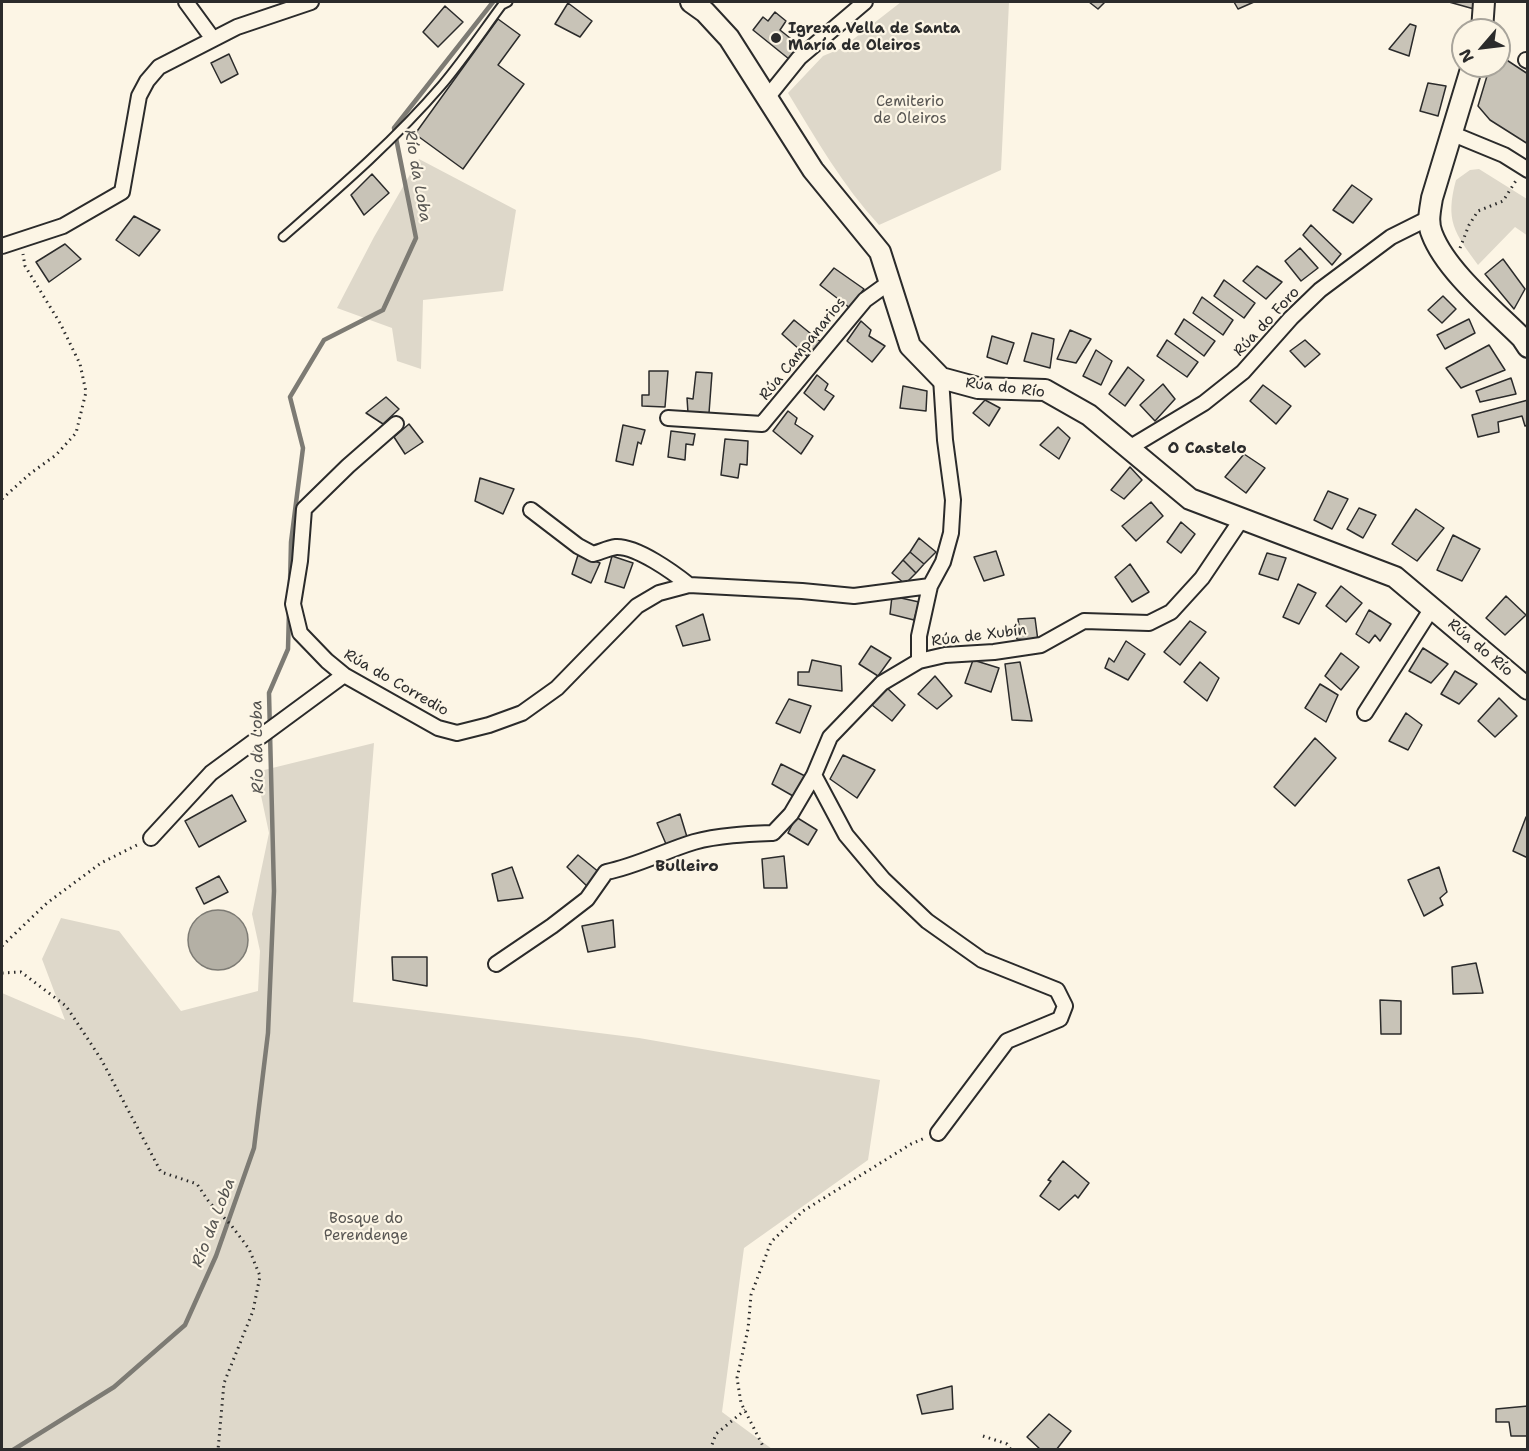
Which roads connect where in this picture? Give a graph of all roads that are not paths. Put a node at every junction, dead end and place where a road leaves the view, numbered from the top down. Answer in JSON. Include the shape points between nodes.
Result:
{"nodes":[{"id":1,"x":186,"y":2,"type":"edge"},
{"id":2,"x":311,"y":2,"type":"edge"},
{"id":3,"x":508,"y":2,"type":"edge"},
{"id":4,"x":691,"y":2,"type":"edge"},
{"id":5,"x":865,"y":2,"type":"edge"},
{"id":6,"x":1484,"y":2,"type":"edge"},
{"id":7,"x":1483,"y":18,"type":"edge"},
{"id":8,"x":213,"y":39,"type":"junction"},
{"id":9,"x":1469,"y":78,"type":"edge"},
{"id":10,"x":766,"y":99,"type":"junction"},
{"id":11,"x":1453,"y":134,"type":"junction"},
{"id":12,"x":1526,"y":169,"type":"edge"},
{"id":13,"x":1429,"y":218,"type":"junction"},
{"id":14,"x":283,"y":237,"type":"dead end"},
{"id":15,"x":2,"y":246,"type":"edge"},
{"id":16,"x":890,"y":282,"type":"junction"},
{"id":17,"x":1526,"y":341,"type":"edge"},
{"id":18,"x":941,"y":378,"type":"junction"},
{"id":19,"x":668,"y":418,"type":"dead end"},
{"id":20,"x":396,"y":424,"type":"dead end"},
{"id":21,"x":1129,"y":448,"type":"junction"},
{"id":22,"x":531,"y":510,"type":"dead end"},
{"id":23,"x":1241,"y":520,"type":"junction"},
{"id":24,"x":689,"y":585,"type":"junction"},
{"id":25,"x":930,"y":586,"type":"junction"},
{"id":26,"x":1432,"y":608,"type":"junction"},
{"id":27,"x":919,"y":661,"type":"junction"},
{"id":28,"x":344,"y":675,"type":"junction"},
{"id":29,"x":1527,"y":689,"type":"edge"},
{"id":30,"x":1365,"y":714,"type":"dead end"},
{"id":31,"x":814,"y":775,"type":"junction"},
{"id":32,"x":151,"y":838,"type":"road end"},
{"id":33,"x":496,"y":964,"type":"dead end"},
{"id":34,"x":938,"y":1133,"type":"road end"}],
"edges":[{"from":1,"to":8,"type":"street"},
{"from":2,"to":8,"type":"street"},
{"from":3,"to":14,"type":"lane","via":[[441,85],[396,133]]},
{"from":4,"to":10,"type":"street","via":[[729,38]]},
{"from":5,"to":10,"type":"street","via":[[799,58]]},
{"from":6,"to":7,"type":"street"},
{"from":8,"to":15,"type":"street","via":[[159,67],[147,81],[139,96],[122,192],[63,226]]},
{"from":9,"to":11,"type":"street"},
{"from":10,"to":16,"type":"street","via":[[813,170],[880,252]]},
{"from":11,"to":12,"type":"street","via":[[1504,155]]},
{"from":11,"to":13,"type":"street"},
{"from":13,"to":17,"type":"street","via":[[1432,234],[1449,265]]},
{"from":13,"to":21,"type":"street","name":"Rúa do Foro","via":[[1391,237],[1320,290],[1243,372],[1204,403]]},
{"from":16,"to":18,"type":"street","via":[[910,346]]},
{"from":16,"to":19,"type":"street","name":"Rúa Campanarios","via":[[865,300],[762,424]]},
{"from":18,"to":21,"type":"street","name":"Rúa do Río","via":[[978,388],[1045,390],[1089,415]]},
{"from":18,"to":25,"type":"street","name":"Rúa de Xubín","via":[[953,500],[951,533],[943,562]]},
{"from":20,"to":28,"type":"street","name":"Rúa do Corredio","via":[[304,509],[293,604],[300,633]]},
{"from":21,"to":23,"type":"street","name":"Rúa do Río","via":[[1190,499]]},
{"from":22,"to":24,"type":"street","via":[[593,554],[618,547],[669,568]]},
{"from":23,"to":26,"type":"street","name":"Rúa do Río","via":[[1395,577]]},
{"from":23,"to":27,"type":"street","name":"Rúa de Xubín","via":[[1202,578],[1171,612],[1149,623],[1084,621],[1041,645]]},
{"from":24,"to":25,"type":"street","name":"Rúa do Corredio","via":[[854,596]]},
{"from":24,"to":28,"type":"street","name":"Rúa do Corredio","via":[[659,593],[638,606],[557,688],[522,713],[489,725],[457,733],[438,728]]},
{"from":25,"to":27,"type":"street","name":"Rúa de Xubín","via":[[919,636]]},
{"from":26,"to":29,"type":"street","name":"Rúa do Río"},
{"from":26,"to":30,"type":"street","name":"Rúa do Río"},
{"from":27,"to":31,"type":"street","via":[[882,683],[830,737]]},
{"from":28,"to":32,"type":"street","via":[[211,773]]},
{"from":31,"to":33,"type":"street","via":[[774,833],[696,842],[606,872],[587,899]]},
{"from":31,"to":34,"type":"street","via":[[846,836],[927,921],[982,960],[1057,990],[1065,1006],[1060,1019],[1007,1041]]}]}
